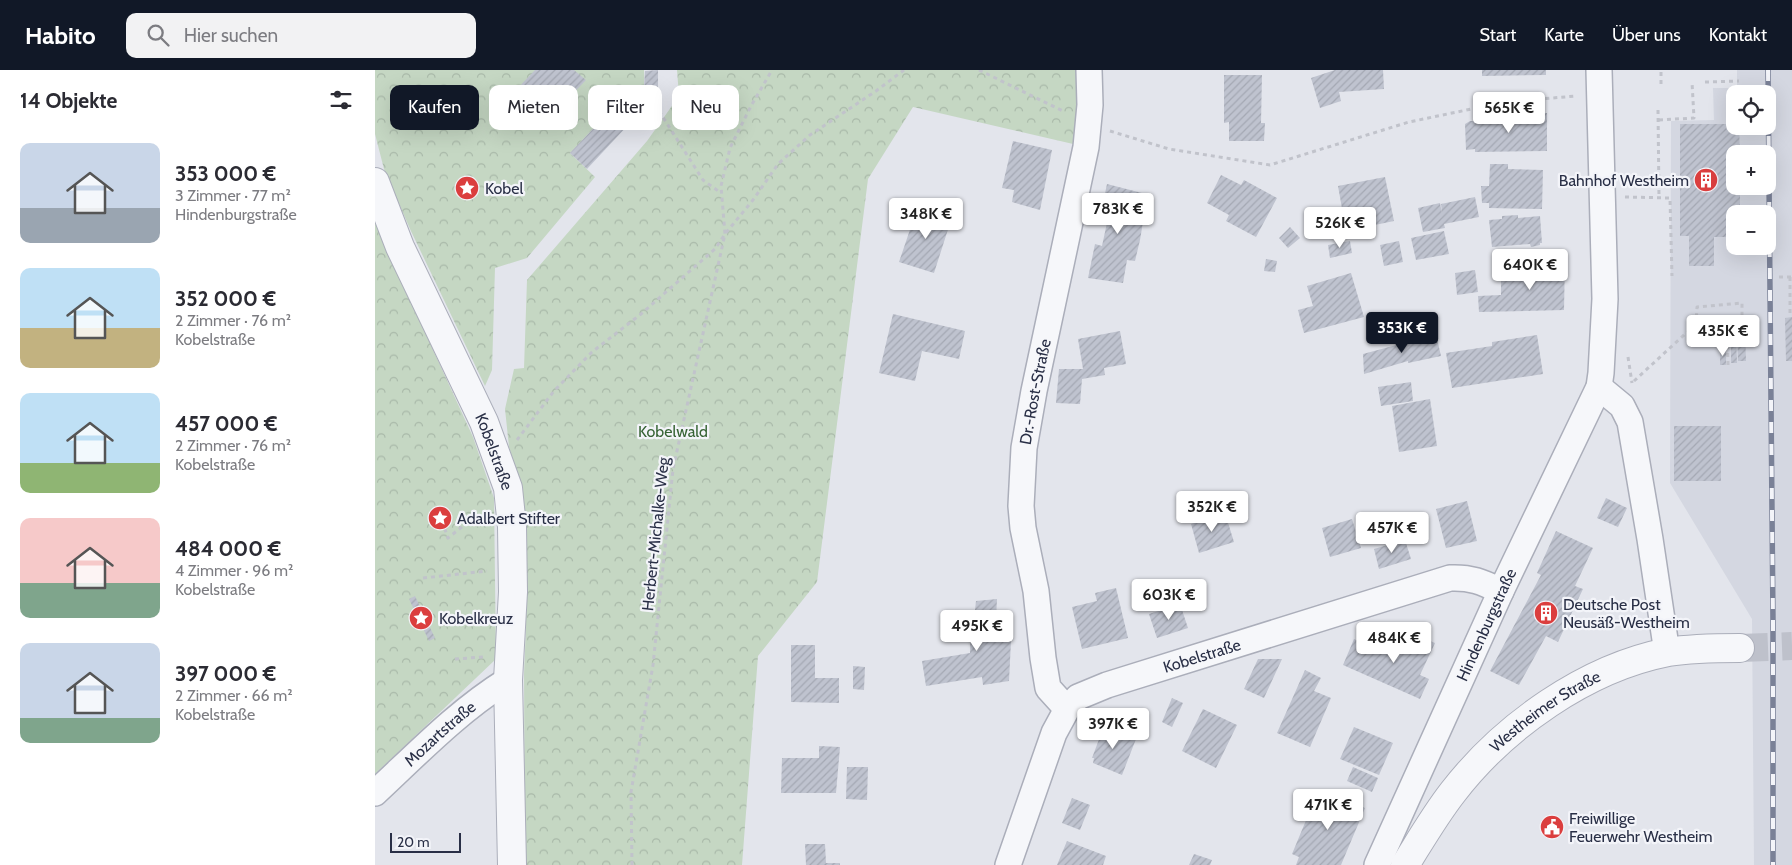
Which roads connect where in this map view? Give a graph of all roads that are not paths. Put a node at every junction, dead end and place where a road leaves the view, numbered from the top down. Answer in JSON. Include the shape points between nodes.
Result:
{"nodes":[{"id":1,"x":1089,"y":70,"type":"edge"},
{"id":2,"x":1599,"y":82,"type":"edge"},
{"id":3,"x":375,"y":182,"type":"edge"},
{"id":4,"x":1599,"y":387,"type":"junction"},
{"id":5,"x":1501,"y":591,"type":"junction"},
{"id":6,"x":1740,"y":648,"type":"tunnel mouth"},
{"id":7,"x":1667,"y":653,"type":"junction"},
{"id":8,"x":508,"y":680,"type":"junction"},
{"id":9,"x":1067,"y":709,"type":"junction"},
{"id":10,"x":375,"y":793,"type":"edge"},
{"id":11,"x":512,"y":865,"type":"edge"},
{"id":12,"x":1008,"y":865,"type":"edge"},
{"id":13,"x":1377,"y":865,"type":"edge"},
{"id":14,"x":1405,"y":865,"type":"edge"}],
"edges":[{"from":1,"to":9,"type":"street","name":"Dr.-Rost-Straße","via":[[1091,88],[1079,119],[1081,170],[1034,391],[1025,448],[1021,506],[1049,688]]},
{"from":2,"to":4,"type":"street","name":"Hindenburgstraße","via":[[1605,299]]},
{"from":3,"to":8,"type":"street","name":"Kobelstraße","via":[[400,247],[484,422],[508,488],[513,568]]},
{"from":4,"to":5,"type":"street","name":"Hindenburgstraße"},
{"from":4,"to":7,"type":"street","via":[[1622,406],[1630,422]]},
{"from":5,"to":9,"type":"street","name":"Kobelstraße","via":[[1465,577],[1450,578],[1107,685],[1078,697]]},
{"from":5,"to":13,"type":"street","name":"Hindenburgstraße"},
{"from":6,"to":7,"type":"street","name":"Westheimer Straße"},
{"from":7,"to":14,"type":"street","name":"Westheimer Straße","via":[[1606,673],[1562,694],[1522,722],[1455,790]]},
{"from":8,"to":10,"type":"street","name":"Mozartstraße","via":[[455,718]]},
{"from":8,"to":11,"type":"street","name":"Kobelstraße"},
{"from":9,"to":12,"type":"street","name":"Kobelstraße","via":[[1054,733]]}]}
